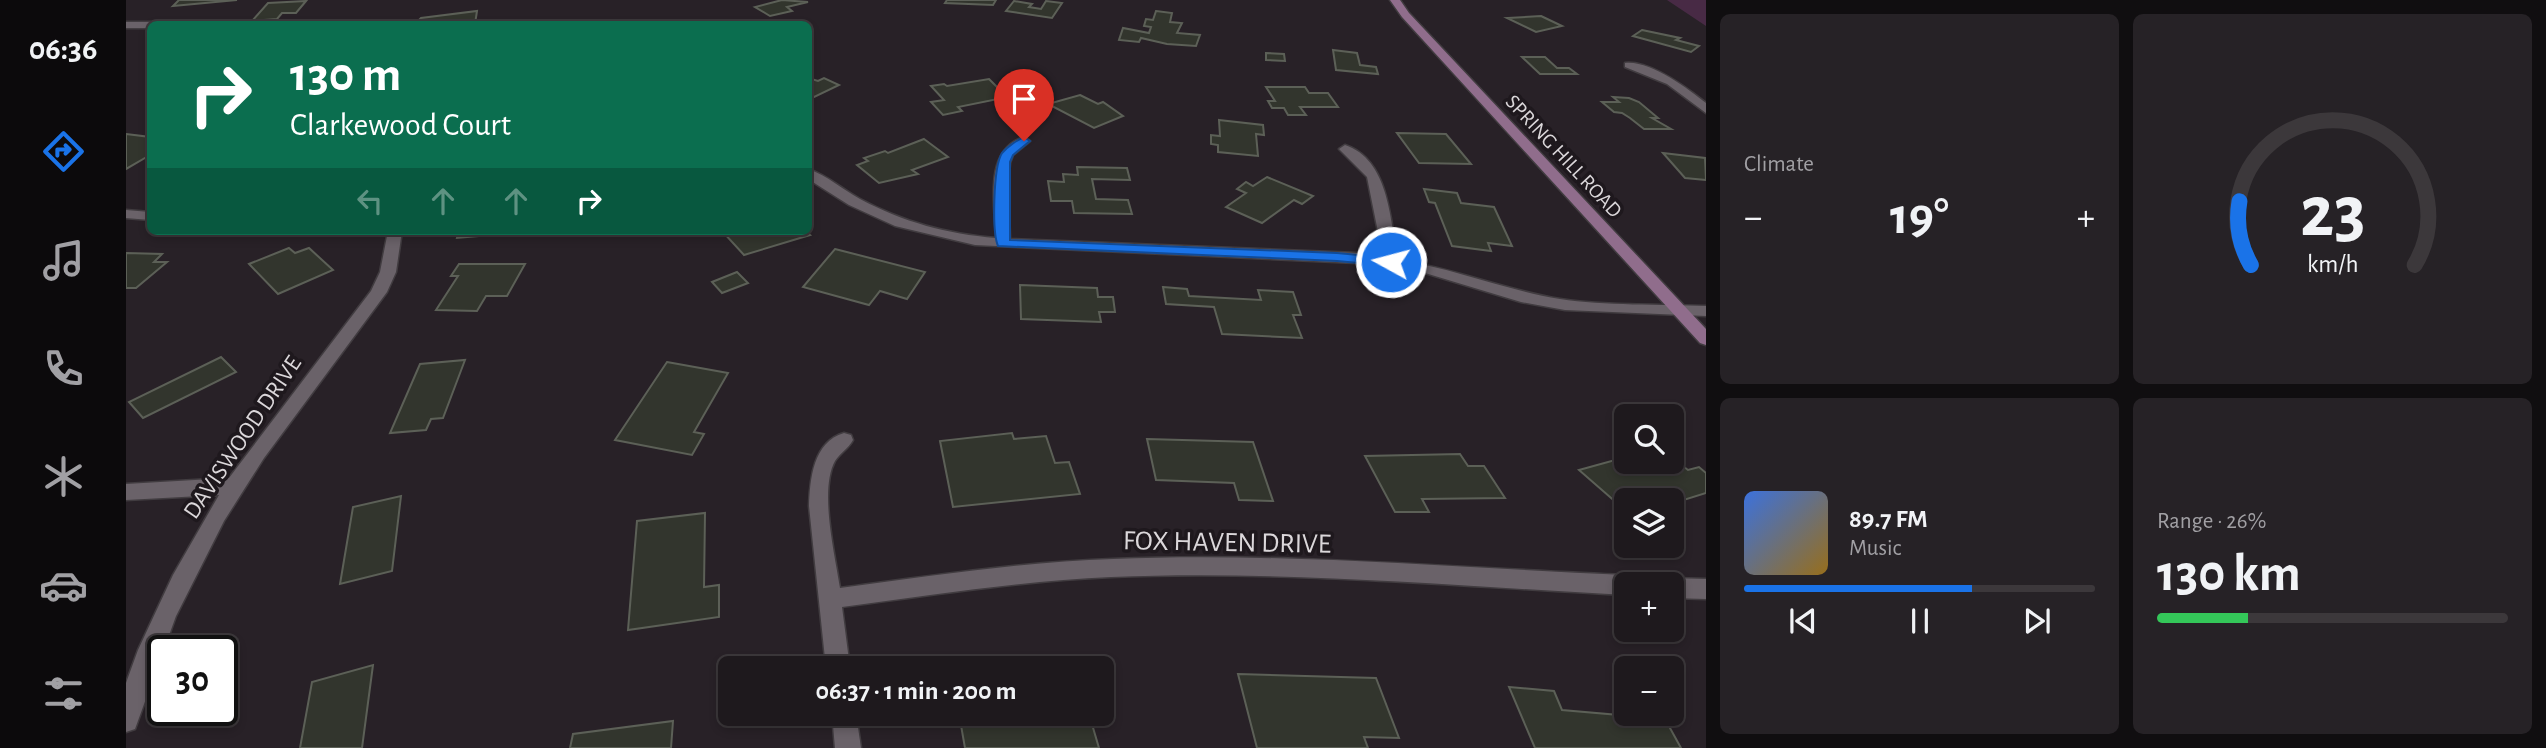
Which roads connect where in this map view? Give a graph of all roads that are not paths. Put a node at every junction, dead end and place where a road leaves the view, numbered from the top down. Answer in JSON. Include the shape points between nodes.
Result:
{"nodes":[{"id":1,"x":1395,"y":0,"type":"edge"},
{"id":2,"x":126,"y":25,"type":"edge"},
{"id":3,"x":147,"y":25,"type":"edge"},
{"id":4,"x":1629,"y":65,"type":"dead end"},
{"id":5,"x":1706,"y":109,"type":"edge"},
{"id":6,"x":1024,"y":141,"type":"dead end"},
{"id":7,"x":1345,"y":149,"type":"dead end"},
{"id":8,"x":812,"y":176,"type":"edge"},
{"id":9,"x":126,"y":214,"type":"edge"},
{"id":10,"x":147,"y":216,"type":"edge"},
{"id":11,"x":394,"y":235,"type":"edge"},
{"id":12,"x":1003,"y":243,"type":"junction"},
{"id":13,"x":1391,"y":262,"type":"junction"},
{"id":14,"x":1679,"y":311,"type":"junction"},
{"id":15,"x":1706,"y":311,"type":"edge"},
{"id":16,"x":1706,"y":339,"type":"edge"},
{"id":17,"x":844,"y":440,"type":"dead end"},
{"id":18,"x":235,"y":486,"type":"junction"},
{"id":19,"x":126,"y":492,"type":"edge"},
{"id":20,"x":1614,"y":584,"type":"edge"},
{"id":21,"x":1684,"y":588,"type":"edge"},
{"id":22,"x":1706,"y":589,"type":"edge"},
{"id":23,"x":830,"y":599,"type":"junction"},
{"id":24,"x":837,"y":656,"type":"edge"},
{"id":25,"x":126,"y":720,"type":"edge"},
{"id":26,"x":845,"y":726,"type":"edge"},
{"id":27,"x":848,"y":748,"type":"edge"}],
"edges":[{"from":1,"to":14,"type":"main road","name":"SPRING HILL ROAD"},
{"from":2,"to":3,"type":"street"},
{"from":4,"to":5,"type":"street","via":[[1671,82]]},
{"from":6,"to":12,"type":"street","via":[[1004,162]]},
{"from":7,"to":13,"type":"street","via":[[1374,177]]},
{"from":8,"to":12,"type":"street","via":[[897,224],[955,238]]},
{"from":9,"to":10,"type":"street"},
{"from":11,"to":18,"type":"street","name":"DAVISWOOD DRIVE","via":[[388,272],[379,292]]},
{"from":12,"to":13,"type":"street"},
{"from":13,"to":14,"type":"street","via":[[1565,305]]},
{"from":14,"to":15,"type":"street"},
{"from":14,"to":16,"type":"main road","name":"SPRING HILL ROAD"},
{"from":17,"to":23,"type":"street","via":[[827,457],[820,479]]},
{"from":18,"to":19,"type":"street"},
{"from":18,"to":25,"type":"street","name":"DAVISWOOD DRIVE","via":[[162,623]]},
{"from":20,"to":23,"type":"street","name":"FOX HAVEN DRIVE","via":[[1193,566],[1025,576]]},
{"from":21,"to":22,"type":"street"},
{"from":23,"to":24,"type":"street"},
{"from":26,"to":27,"type":"street"}]}
